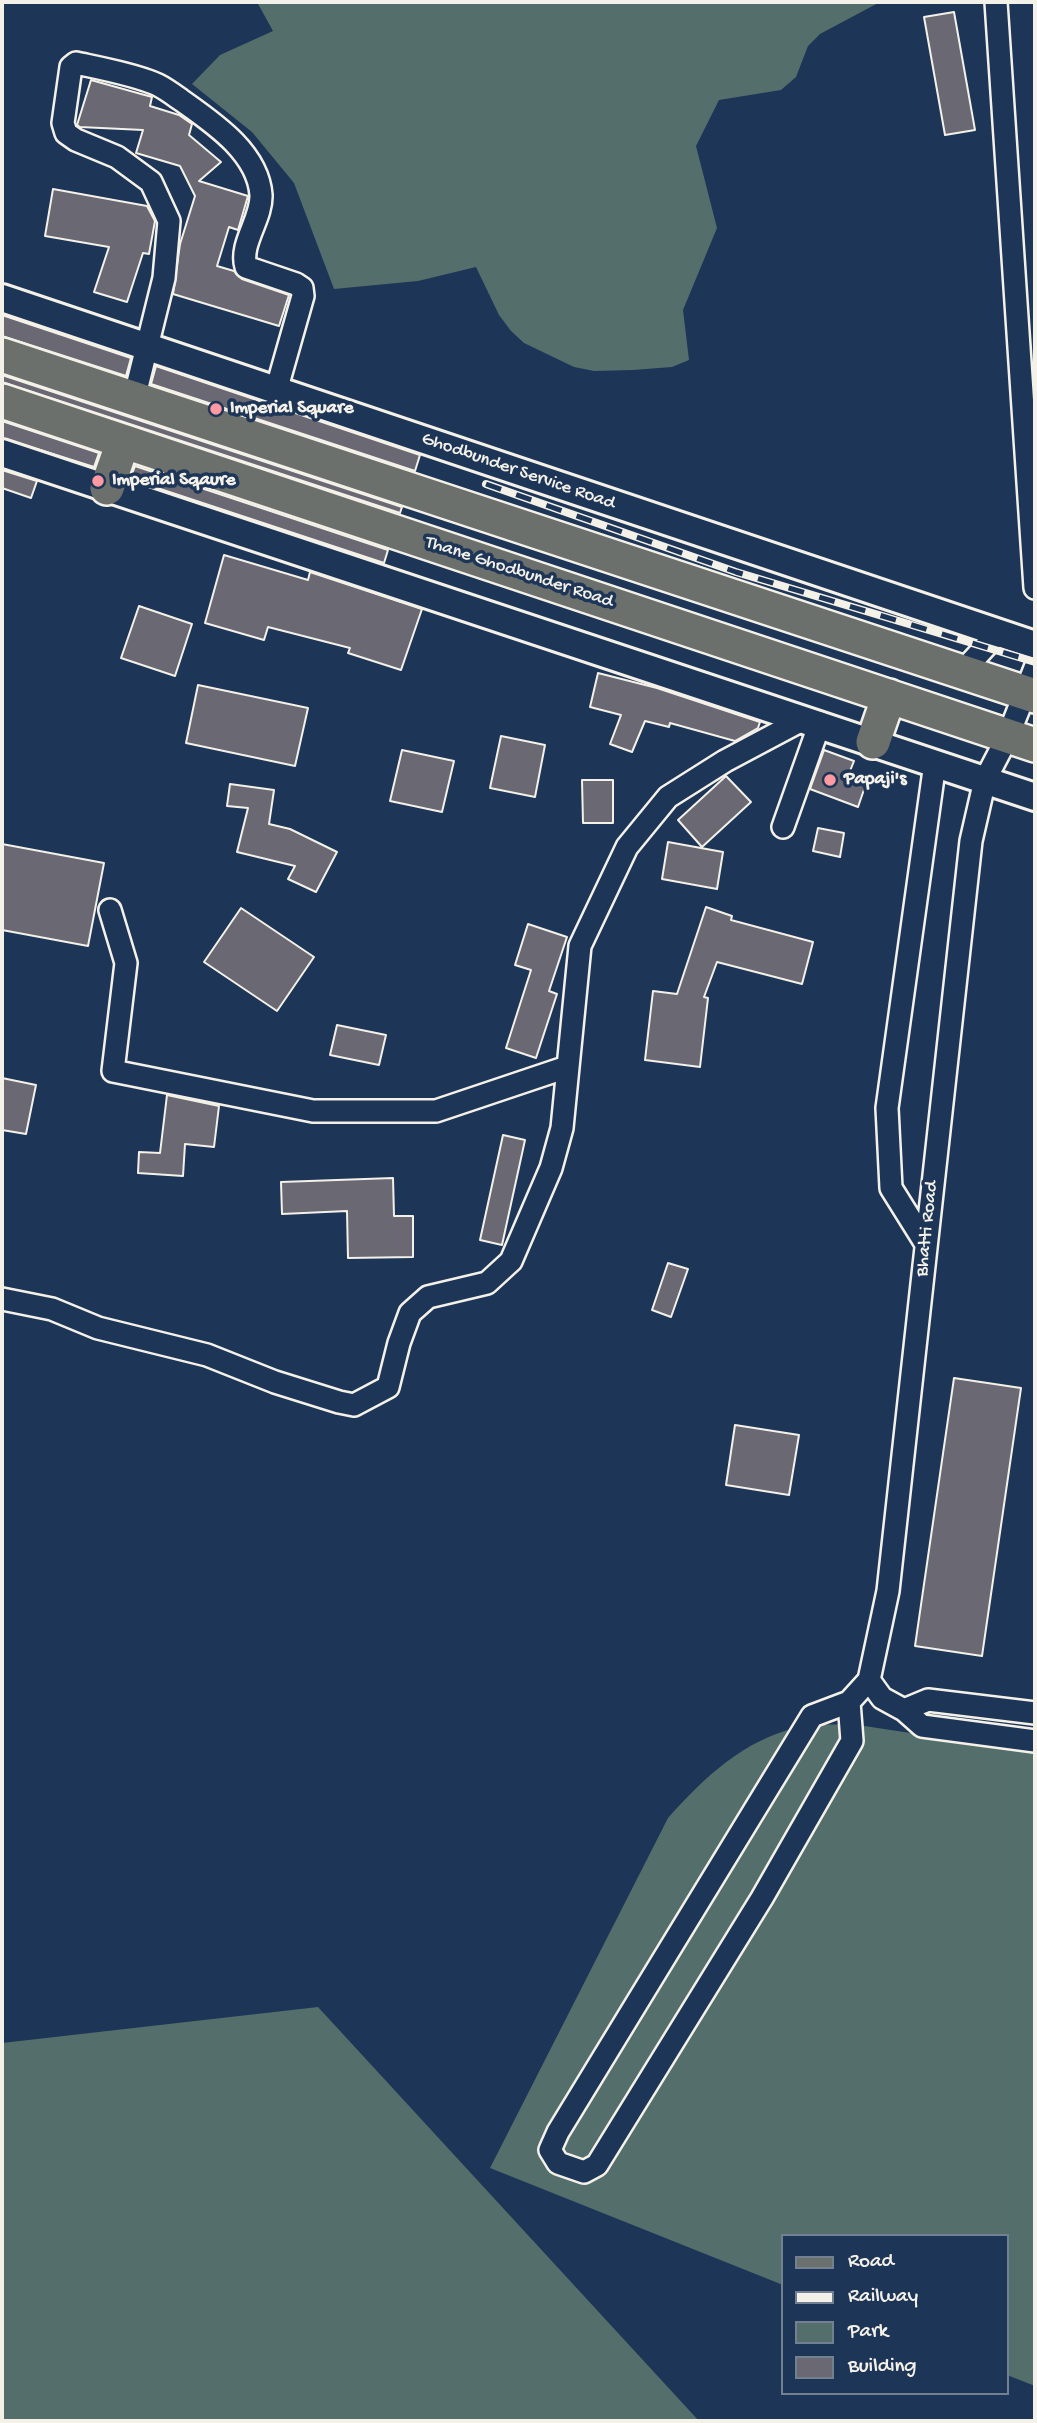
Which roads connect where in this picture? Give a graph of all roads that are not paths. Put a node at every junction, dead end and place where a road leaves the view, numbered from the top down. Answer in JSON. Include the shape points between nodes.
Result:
{"nodes":[{"id":1,"x":996,"y":2,"type":"edge"},
{"id":2,"x":2,"y":298,"type":"edge"},
{"id":3,"x":148,"y":347,"type":"junction"},
{"id":4,"x":2,"y":355,"type":"edge"},
{"id":5,"x":276,"y":391,"type":"junction"},
{"id":6,"x":134,"y":399,"type":"junction"},
{"id":7,"x":2,"y":401,"type":"edge"},
{"id":8,"x":123,"y":442,"type":"junction"},
{"id":9,"x":2,"y":453,"type":"edge"},
{"id":10,"x":107,"y":488,"type":"junction"},
{"id":11,"x":1035,"y":588,"type":"edge"},
{"id":12,"x":998,"y":633,"type":"junction"},
{"id":13,"x":1035,"y":645,"type":"edge"},
{"id":14,"x":962,"y":672,"type":"junction"},
{"id":15,"x":1032,"y":686,"type":"edge"},
{"id":16,"x":889,"y":696,"type":"junction"},
{"id":17,"x":812,"y":721,"type":"junction"},
{"id":18,"x":1021,"y":740,"type":"edge"},
{"id":19,"x":873,"y":742,"type":"junction"},
{"id":20,"x":935,"y":763,"type":"junction"},
{"id":21,"x":985,"y":780,"type":"junction"},
{"id":22,"x":1035,"y":797,"type":"edge"},
{"id":23,"x":783,"y":827,"type":"dead end"},
{"id":24,"x":110,"y":909,"type":"dead end"},
{"id":25,"x":567,"y":1067,"type":"junction"},
{"id":26,"x":926,"y":1244,"type":"junction"},
{"id":27,"x":2,"y":1299,"type":"edge"},
{"id":28,"x":869,"y":1680,"type":"junction"},
{"id":29,"x":849,"y":1702,"type":"junction"},
{"id":30,"x":904,"y":1710,"type":"junction"},
{"id":31,"x":1035,"y":1713,"type":"edge"},
{"id":32,"x":1035,"y":1741,"type":"edge"}],
"edges":[{"from":1,"to":11,"type":"street"},
{"from":2,"to":3,"type":"street","name":"Ghodbunder Service Road"},
{"from":3,"to":5,"type":"street","name":"Ghodbunder Service Road"},
{"from":3,"to":5,"type":"street","via":[[164,278],[169,221],[152,182],[117,157],[66,133],[63,124],[71,67],[76,63],[158,85],[204,116],[246,157],[260,182],[261,198],[244,255],[246,267],[302,288]]},
{"from":3,"to":6,"type":"street"},
{"from":4,"to":6,"type":"main road"},
{"from":5,"to":12,"type":"street","name":"Ghodbunder Service Road"},
{"from":6,"to":14,"type":"main road"},
{"from":7,"to":8,"type":"main road","name":"Thane Ghodbunder Road"},
{"from":8,"to":10,"type":"main road"},
{"from":8,"to":16,"type":"main road","name":"Thane Ghodbunder Road"},
{"from":9,"to":10,"type":"street"},
{"from":10,"to":17,"type":"street"},
{"from":12,"to":13,"type":"street","name":"Ghodbunder Service Road"},
{"from":12,"to":14,"type":"street"},
{"from":14,"to":15,"type":"main road"},
{"from":15,"to":18,"type":"street","name":"Bhatti Road"},
{"from":16,"to":18,"type":"main road","name":"Thane Ghodbunder Road"},
{"from":16,"to":19,"type":"main road"},
{"from":17,"to":19,"type":"street"},
{"from":17,"to":23,"type":"street"},
{"from":17,"to":25,"type":"street","via":[[725,761],[668,797],[627,847],[580,946]]},
{"from":18,"to":21,"type":"street","name":"Bhatti Road"},
{"from":19,"to":20,"type":"street"},
{"from":20,"to":21,"type":"street"},
{"from":20,"to":26,"type":"street","via":[[887,1108],[891,1188]]},
{"from":21,"to":22,"type":"street"},
{"from":21,"to":26,"type":"street","name":"Bhatti Road","via":[[971,841]]},
{"from":24,"to":25,"type":"street","via":[[125,963],[113,1071],[313,1111],[436,1111]]},
{"from":25,"to":27,"type":"street","via":[[562,1128],[551,1168],[511,1261],[487,1283],[428,1297],[410,1313],[388,1387],[354,1405],[206,1355],[98,1328],[52,1309]]},
{"from":26,"to":28,"type":"street","name":"Bhatti Road","via":[[888,1591]]},
{"from":28,"to":29,"type":"street"},
{"from":28,"to":30,"type":"street","via":[[882,1698]]},
{"from":29,"to":29,"type":"street","via":[[852,1741],[762,1898],[597,2165],[584,2172],[558,2163],[551,2150],[558,2132],[812,1716]]},
{"from":30,"to":31,"type":"street","via":[[928,1700]]},
{"from":30,"to":32,"type":"street","via":[[922,1726]]}]}
